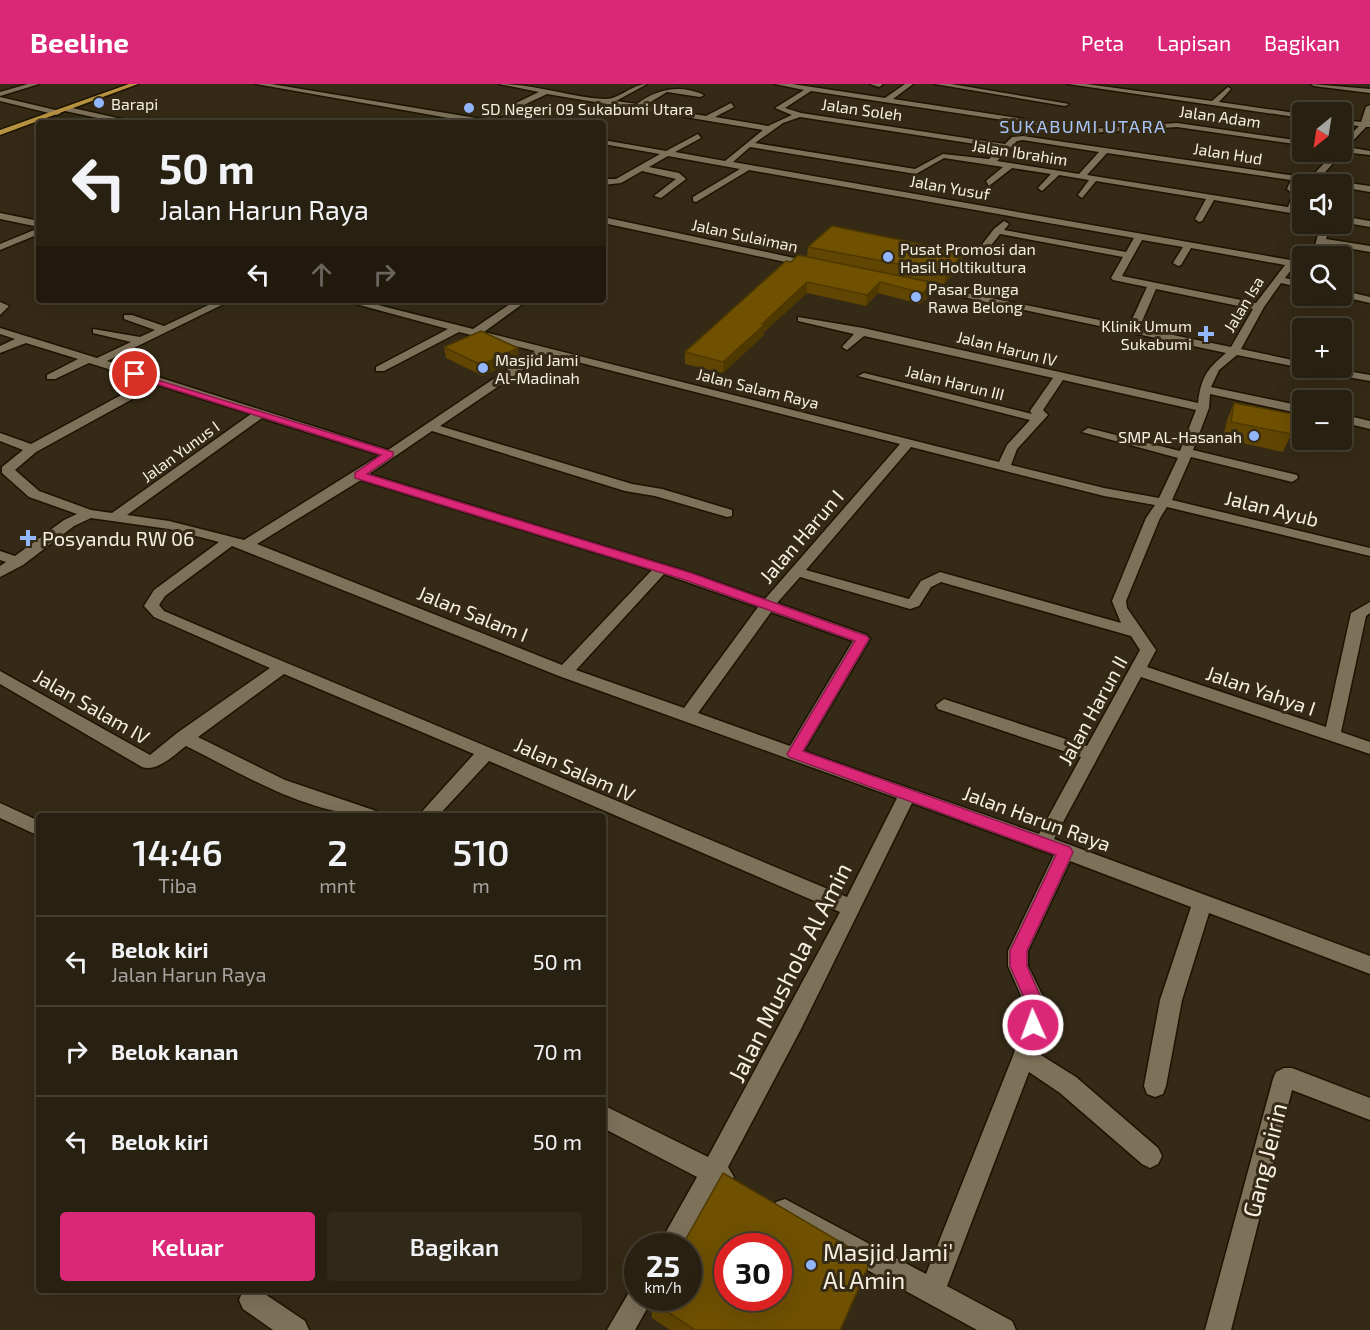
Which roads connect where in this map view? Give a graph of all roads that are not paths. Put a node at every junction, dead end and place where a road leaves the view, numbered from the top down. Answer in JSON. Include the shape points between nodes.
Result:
{"nodes":[{"id":1,"x":36,"y":84,"type":"edge"},
{"id":2,"x":259,"y":84,"type":"edge"},
{"id":3,"x":502,"y":84,"type":"edge"},
{"id":4,"x":626,"y":84,"type":"edge"},
{"id":5,"x":778,"y":84,"type":"edge"},
{"id":6,"x":877,"y":84,"type":"edge"},
{"id":7,"x":910,"y":84,"type":"edge"},
{"id":8,"x":938,"y":84,"type":"edge"},
{"id":9,"x":1071,"y":84,"type":"edge"},
{"id":10,"x":1136,"y":84,"type":"edge"},
{"id":11,"x":1314,"y":84,"type":"edge"},
{"id":12,"x":135,"y":85,"type":"edge"},
{"id":13,"x":523,"y":85,"type":"edge"},
{"id":14,"x":641,"y":85,"type":"edge"},
{"id":15,"x":1017,"y":86,"type":"dead end"},
{"id":16,"x":1228,"y":88,"type":"dead end"},
{"id":17,"x":810,"y":89,"type":"junction"},
{"id":18,"x":543,"y":90,"type":"junction"},
{"id":19,"x":1370,"y":91,"type":"edge"},
{"id":20,"x":1131,"y":92,"type":"junction"},
{"id":21,"x":601,"y":93,"type":"dead end"},
{"id":22,"x":0,"y":94,"type":"edge"},
{"id":23,"x":1006,"y":94,"type":"junction"},
{"id":24,"x":700,"y":95,"type":"dead end"},
{"id":25,"x":863,"y":97,"type":"junction"},
{"id":26,"x":591,"y":98,"type":"junction"},
{"id":27,"x":0,"y":99,"type":"edge"},
{"id":28,"x":887,"y":100,"type":"junction"},
{"id":29,"x":610,"y":101,"type":"junction"},
{"id":30,"x":1211,"y":103,"type":"junction"},
{"id":31,"x":731,"y":105,"type":"dead end"},
{"id":32,"x":639,"y":106,"type":"junction"},
{"id":33,"x":1370,"y":107,"type":"edge"},
{"id":34,"x":68,"y":109,"type":"junction"},
{"id":35,"x":1205,"y":111,"type":"dead end"},
{"id":36,"x":57,"y":113,"type":"junction"},
{"id":37,"x":800,"y":115,"type":"junction"},
{"id":38,"x":1292,"y":115,"type":"edge"},
{"id":39,"x":708,"y":118,"type":"junction"},
{"id":40,"x":1200,"y":119,"type":"dead end"},
{"id":41,"x":36,"y":120,"type":"edge"},
{"id":42,"x":37,"y":120,"type":"edge"},
{"id":43,"x":118,"y":120,"type":"edge"},
{"id":44,"x":474,"y":120,"type":"edge"},
{"id":45,"x":490,"y":120,"type":"edge"},
{"id":46,"x":1352,"y":123,"type":"edge"},
{"id":47,"x":1039,"y":124,"type":"junction"},
{"id":48,"x":1367,"y":125,"type":"edge"},
{"id":49,"x":1063,"y":127,"type":"junction"},
{"id":50,"x":1196,"y":127,"type":"junction"},
{"id":51,"x":771,"y":129,"type":"junction"},
{"id":52,"x":0,"y":133,"type":"edge"},
{"id":53,"x":698,"y":136,"type":"dead end"},
{"id":54,"x":1352,"y":139,"type":"edge"},
{"id":55,"x":1048,"y":141,"type":"junction"},
{"id":56,"x":1292,"y":141,"type":"edge"},
{"id":57,"x":606,"y":143,"type":"edge"},
{"id":58,"x":750,"y":145,"type":"junction"},
{"id":59,"x":1007,"y":147,"type":"junction"},
{"id":60,"x":1172,"y":148,"type":"dead end"},
{"id":61,"x":1106,"y":150,"type":"junction"},
{"id":62,"x":1352,"y":151,"type":"edge"},
{"id":63,"x":666,"y":153,"type":"junction"},
{"id":64,"x":1370,"y":153,"type":"edge"},
{"id":65,"x":1163,"y":158,"type":"junction"},
{"id":66,"x":1329,"y":162,"type":"edge"},
{"id":67,"x":990,"y":163,"type":"junction"},
{"id":68,"x":726,"y":164,"type":"junction"},
{"id":69,"x":1009,"y":166,"type":"junction"},
{"id":70,"x":748,"y":167,"type":"junction"},
{"id":71,"x":641,"y":168,"type":"junction"},
{"id":72,"x":1056,"y":174,"type":"junction"},
{"id":73,"x":1318,"y":174,"type":"edge"},
{"id":74,"x":1080,"y":177,"type":"junction"},
{"id":75,"x":1292,"y":177,"type":"edge"},
{"id":76,"x":1094,"y":179,"type":"junction"},
{"id":77,"x":606,"y":182,"type":"edge"},
{"id":78,"x":989,"y":183,"type":"dead end"},
{"id":79,"x":1352,"y":186,"type":"edge"},
{"id":80,"x":1042,"y":188,"type":"dead end"},
{"id":81,"x":1370,"y":189,"type":"edge"},
{"id":82,"x":1191,"y":193,"type":"junction"},
{"id":83,"x":1082,"y":195,"type":"dead end"},
{"id":84,"x":658,"y":196,"type":"dead end"},
{"id":85,"x":1212,"y":197,"type":"junction"},
{"id":86,"x":696,"y":199,"type":"dead end"},
{"id":87,"x":962,"y":204,"type":"junction"},
{"id":88,"x":1184,"y":207,"type":"dead end"},
{"id":89,"x":1291,"y":210,"type":"edge"},
{"id":90,"x":1016,"y":213,"type":"junction"},
{"id":91,"x":0,"y":216,"type":"edge"},
{"id":92,"x":951,"y":218,"type":"dead end"},
{"id":93,"x":1199,"y":219,"type":"dead end"},
{"id":94,"x":606,"y":221,"type":"edge"},
{"id":95,"x":1352,"y":221,"type":"edge"},
{"id":96,"x":36,"y":223,"type":"edge"},
{"id":97,"x":1370,"y":224,"type":"edge"},
{"id":98,"x":997,"y":231,"type":"junction"},
{"id":99,"x":36,"y":232,"type":"edge"},
{"id":100,"x":1322,"y":234,"type":"edge"},
{"id":101,"x":1140,"y":235,"type":"junction"},
{"id":102,"x":1320,"y":241,"type":"junction"},
{"id":103,"x":1189,"y":244,"type":"junction"},
{"id":104,"x":1319,"y":246,"type":"edge"},
{"id":105,"x":0,"y":247,"type":"edge"},
{"id":106,"x":1370,"y":249,"type":"edge"},
{"id":107,"x":982,"y":251,"type":"dead end"},
{"id":108,"x":1128,"y":255,"type":"junction"},
{"id":109,"x":1178,"y":263,"type":"dead end"},
{"id":110,"x":1292,"y":263,"type":"edge"},
{"id":111,"x":822,"y":266,"type":"edge"},
{"id":112,"x":1292,"y":267,"type":"edge"},
{"id":113,"x":1277,"y":279,"type":"junction"},
{"id":114,"x":899,"y":282,"type":"edge"},
{"id":115,"x":1292,"y":283,"type":"edge"},
{"id":116,"x":1153,"y":286,"type":"junction"},
{"id":117,"x":1352,"y":296,"type":"edge"},
{"id":118,"x":1370,"y":300,"type":"edge"},
{"id":119,"x":221,"y":303,"type":"edge"},
{"id":120,"x":358,"y":303,"type":"edge"},
{"id":121,"x":519,"y":303,"type":"edge"},
{"id":122,"x":0,"y":305,"type":"edge"},
{"id":123,"x":1259,"y":307,"type":"junction"},
{"id":124,"x":0,"y":312,"type":"edge"},
{"id":125,"x":128,"y":317,"type":"dead end"},
{"id":126,"x":802,"y":319,"type":"dead end"},
{"id":127,"x":458,"y":328,"type":"junction"},
{"id":128,"x":165,"y":330,"type":"junction"},
{"id":129,"x":0,"y":331,"type":"edge"},
{"id":130,"x":97,"y":331,"type":"dead end"},
{"id":131,"x":863,"y":331,"type":"junction"},
{"id":132,"x":1133,"y":331,"type":"junction"},
{"id":133,"x":476,"y":333,"type":"junction"},
{"id":134,"x":25,"y":339,"type":"junction"},
{"id":135,"x":141,"y":341,"type":"junction"},
{"id":136,"x":847,"y":347,"type":"dead end"},
{"id":137,"x":0,"y":350,"type":"edge"},
{"id":138,"x":543,"y":351,"type":"junction"},
{"id":139,"x":1234,"y":352,"type":"junction"},
{"id":140,"x":92,"y":361,"type":"junction"},
{"id":141,"x":1292,"y":363,"type":"edge"},
{"id":142,"x":380,"y":369,"type":"dead end"},
{"id":143,"x":1352,"y":375,"type":"edge"},
{"id":144,"x":864,"y":376,"type":"dead end"},
{"id":145,"x":51,"y":377,"type":"dead end"},
{"id":146,"x":1059,"y":378,"type":"junction"},
{"id":147,"x":1370,"y":378,"type":"edge"},
{"id":148,"x":156,"y":381,"type":"junction"},
{"id":149,"x":1204,"y":389,"type":"junction"},
{"id":150,"x":1203,"y":408,"type":"junction"},
{"id":151,"x":1292,"y":408,"type":"edge"},
{"id":152,"x":262,"y":412,"type":"junction"},
{"id":153,"x":1039,"y":419,"type":"junction"},
{"id":154,"x":1352,"y":421,"type":"edge"},
{"id":155,"x":1370,"y":425,"type":"edge"},
{"id":156,"x":432,"y":427,"type":"junction"},
{"id":157,"x":1088,"y":432,"type":"dead end"},
{"id":158,"x":0,"y":436,"type":"edge"},
{"id":159,"x":908,"y":442,"type":"junction"},
{"id":160,"x":32,"y":449,"type":"junction"},
{"id":161,"x":389,"y":454,"type":"junction"},
{"id":162,"x":1186,"y":454,"type":"junction"},
{"id":163,"x":1004,"y":466,"type":"junction"},
{"id":164,"x":359,"y":475,"type":"junction"},
{"id":165,"x":1292,"y":478,"type":"dead end"},
{"id":166,"x":1164,"y":501,"type":"junction"},
{"id":167,"x":727,"y":513,"type":"dead end"},
{"id":168,"x":89,"y":514,"type":"junction"},
{"id":169,"x":117,"y":516,"type":"junction"},
{"id":170,"x":228,"y":542,"type":"junction"},
{"id":171,"x":246,"y":545,"type":"junction"},
{"id":172,"x":1370,"y":552,"type":"edge"},
{"id":173,"x":0,"y":555,"type":"edge"},
{"id":174,"x":18,"y":562,"type":"junction"},
{"id":175,"x":661,"y":569,"type":"junction"},
{"id":176,"x":797,"y":572,"type":"junction"},
{"id":177,"x":0,"y":573,"type":"edge"},
{"id":178,"x":767,"y":606,"type":"junction"},
{"id":179,"x":1370,"y":607,"type":"edge"},
{"id":180,"x":1138,"y":633,"type":"junction"},
{"id":181,"x":280,"y":669,"type":"junction"},
{"id":182,"x":1138,"y":670,"type":"junction"},
{"id":183,"x":565,"y":672,"type":"junction"},
{"id":184,"x":0,"y":677,"type":"edge"},
{"id":185,"x":944,"y":705,"type":"dead end"},
{"id":186,"x":687,"y":717,"type":"junction"},
{"id":187,"x":1332,"y":736,"type":"junction"},
{"id":188,"x":183,"y":737,"type":"junction"},
{"id":189,"x":1370,"y":748,"type":"edge"},
{"id":190,"x":486,"y":753,"type":"junction"},
{"id":191,"x":794,"y":754,"type":"junction"},
{"id":192,"x":1092,"y":754,"type":"junction"},
{"id":193,"x":908,"y":794,"type":"junction"},
{"id":194,"x":0,"y":810,"type":"edge"},
{"id":195,"x":361,"y":813,"type":"edge"},
{"id":196,"x":430,"y":813,"type":"edge"},
{"id":197,"x":36,"y":828,"type":"edge"},
{"id":198,"x":1043,"y":843,"type":"junction"},
{"id":199,"x":1065,"y":852,"type":"junction"},
{"id":200,"x":1202,"y":904,"type":"junction"},
{"id":201,"x":852,"y":908,"type":"junction"},
{"id":202,"x":1370,"y":965,"type":"edge"},
{"id":203,"x":1024,"y":1056,"type":"junction"},
{"id":204,"x":1155,"y":1086,"type":"dead end"},
{"id":205,"x":1370,"y":1109,"type":"edge"},
{"id":206,"x":606,"y":1118,"type":"edge"},
{"id":207,"x":1150,"y":1156,"type":"dead end"},
{"id":208,"x":713,"y":1172,"type":"junction"},
{"id":209,"x":678,"y":1233,"type":"edge"},
{"id":210,"x":933,"y":1289,"type":"junction"},
{"id":211,"x":252,"y":1300,"type":"dead end"},
{"id":212,"x":632,"y":1311,"type":"edge"},
{"id":213,"x":296,"y":1330,"type":"edge"},
{"id":214,"x":621,"y":1330,"type":"edge"},
{"id":215,"x":1003,"y":1330,"type":"edge"},
{"id":216,"x":1218,"y":1330,"type":"edge"}],
"edges":[{"from":1,"to":22,"type":"street"},
{"from":2,"to":44,"type":"street"},
{"from":3,"to":13,"type":"street"},
{"from":4,"to":14,"type":"street"},
{"from":5,"to":17,"type":"street","name":"Jalan Adam"},
{"from":6,"to":25,"type":"street"},
{"from":7,"to":28,"type":"street"},
{"from":8,"to":23,"type":"street"},
{"from":9,"to":20,"type":"street","via":[[1081,89]]},
{"from":10,"to":20,"type":"street"},
{"from":11,"to":19,"type":"street"},
{"from":12,"to":34,"type":"main road"},
{"from":13,"to":18,"type":"street"},
{"from":14,"to":29,"type":"street"},
{"from":15,"to":23,"type":"street"},
{"from":16,"to":30,"type":"street"},
{"from":17,"to":25,"type":"street","name":"Jalan Adam"},
{"from":17,"to":37,"type":"street","via":[[779,108]]},
{"from":18,"to":26,"type":"street"},
{"from":18,"to":45,"type":"street"},
{"from":20,"to":30,"type":"street"},
{"from":21,"to":26,"type":"street"},
{"from":23,"to":47,"type":"street","via":[[1068,101]]},
{"from":24,"to":32,"type":"street","via":[[662,89]]},
{"from":25,"to":28,"type":"street","name":"Jalan Adam"},
{"from":26,"to":29,"type":"street"},
{"from":27,"to":36,"type":"street"},
{"from":28,"to":47,"type":"street","name":"Jalan Adam"},
{"from":29,"to":32,"type":"street"},
{"from":30,"to":35,"type":"street"},
{"from":30,"to":38,"type":"street"},
{"from":31,"to":39,"type":"street"},
{"from":32,"to":39,"type":"street"},
{"from":33,"to":48,"type":"street"},
{"from":34,"to":36,"type":"main road"},
{"from":34,"to":43,"type":"street"},
{"from":36,"to":42,"type":"main road"},
{"from":37,"to":51,"type":"street","name":"Jalan Soleh"},
{"from":37,"to":59,"type":"street","name":"Jalan Soleh"},
{"from":39,"to":51,"type":"street"},
{"from":40,"to":50,"type":"street"},
{"from":41,"to":52,"type":"main road"},
{"from":46,"to":48,"type":"street"},
{"from":47,"to":49,"type":"street","name":"Jalan Adam"},
{"from":48,"to":54,"type":"street"},
{"from":49,"to":50,"type":"street","name":"Jalan Adam","via":[[1100,131],[1170,124]]},
{"from":49,"to":55,"type":"street"},
{"from":50,"to":56,"type":"street","name":"Jalan Adam"},
{"from":51,"to":58,"type":"street","name":"Jalan Soleh"},
{"from":53,"to":63,"type":"street"},
{"from":55,"to":59,"type":"street","name":"Jalan Hud","via":[[1017,138]]},
{"from":55,"to":61,"type":"street","name":"Jalan Hud"},
{"from":57,"to":63,"type":"street","name":"Jalan Yusuf"},
{"from":58,"to":67,"type":"street","name":"Jalan Ibrahim","via":[[916,172],[945,155]]},
{"from":58,"to":68,"type":"street","name":"Jalan Soleh"},
{"from":59,"to":67,"type":"street"},
{"from":60,"to":65,"type":"street"},
{"from":61,"to":65,"type":"street","name":"Jalan Hud"},
{"from":61,"to":74,"type":"street"},
{"from":62,"to":64,"type":"street"},
{"from":63,"to":68,"type":"street","name":"Jalan Yusuf"},
{"from":63,"to":71,"type":"street"},
{"from":65,"to":75,"type":"street","name":"Jalan Hud"},
{"from":66,"to":73,"type":"street"},
{"from":67,"to":69,"type":"street","name":"Jalan Ibrahim"},
{"from":68,"to":70,"type":"street","name":"Jalan Yusuf"},
{"from":69,"to":72,"type":"street","name":"Jalan Ibrahim"},
{"from":69,"to":78,"type":"street"},
{"from":70,"to":86,"type":"street"},
{"from":70,"to":87,"type":"street","name":"Jalan Yusuf"},
{"from":71,"to":77,"type":"street","via":[[618,181]]},
{"from":71,"to":84,"type":"street","via":[[682,179]]},
{"from":72,"to":74,"type":"street","name":"Jalan Ibrahim"},
{"from":72,"to":80,"type":"street"},
{"from":74,"to":76,"type":"street","name":"Jalan Ibrahim"},
{"from":76,"to":82,"type":"street","name":"Jalan Ibrahim"},
{"from":76,"to":83,"type":"street"},
{"from":79,"to":81,"type":"street"},
{"from":82,"to":85,"type":"street","name":"Jalan Ibrahim"},
{"from":82,"to":88,"type":"street"},
{"from":85,"to":89,"type":"street","name":"Jalan Ibrahim"},
{"from":85,"to":93,"type":"street"},
{"from":87,"to":90,"type":"street","name":"Jalan Yusuf"},
{"from":87,"to":92,"type":"street"},
{"from":90,"to":98,"type":"street"},
{"from":90,"to":101,"type":"street","name":"Jalan Yusuf"},
{"from":91,"to":96,"type":"street"},
{"from":94,"to":111,"type":"street","name":"Jalan Sulaiman"},
{"from":95,"to":97,"type":"street"},
{"from":98,"to":107,"type":"street"},
{"from":98,"to":108,"type":"street"},
{"from":99,"to":105,"type":"street"},
{"from":100,"to":102,"type":"street"},
{"from":101,"to":103,"type":"street","name":"Jalan Yusuf"},
{"from":101,"to":108,"type":"street"},
{"from":102,"to":104,"type":"street"},
{"from":102,"to":106,"type":"street"},
{"from":103,"to":109,"type":"street"},
{"from":103,"to":110,"type":"street","name":"Jalan Yusuf"},
{"from":108,"to":116,"type":"street","via":[[1116,278]]},
{"from":112,"to":113,"type":"street","name":"Jalan Isa"},
{"from":113,"to":115,"type":"street"},
{"from":113,"to":123,"type":"street","name":"Jalan Isa"},
{"from":114,"to":132,"type":"street"},
{"from":116,"to":123,"type":"street"},
{"from":116,"to":132,"type":"street"},
{"from":117,"to":118,"type":"street"},
{"from":119,"to":128,"type":"street"},
{"from":120,"to":127,"type":"street","name":"Jalan Salam Raya"},
{"from":121,"to":133,"type":"street"},
{"from":122,"to":124,"type":"street","via":[[4,306]]},
{"from":123,"to":139,"type":"street","name":"Jalan Isa"},
{"from":125,"to":128,"type":"street"},
{"from":126,"to":131,"type":"street","name":"Jalan Harun IV"},
{"from":127,"to":133,"type":"street","name":"Jalan Salam Raya"},
{"from":127,"to":142,"type":"street"},
{"from":128,"to":135,"type":"street"},
{"from":129,"to":134,"type":"street"},
{"from":130,"to":135,"type":"street"},
{"from":131,"to":136,"type":"street"},
{"from":131,"to":146,"type":"street","name":"Jalan Harun IV"},
{"from":132,"to":139,"type":"street"},
{"from":133,"to":138,"type":"street","name":"Jalan Salam Raya"},
{"from":134,"to":137,"type":"street"},
{"from":134,"to":140,"type":"street"},
{"from":135,"to":140,"type":"street"},
{"from":138,"to":156,"type":"street"},
{"from":138,"to":159,"type":"street","name":"Jalan Salam Raya"},
{"from":139,"to":141,"type":"street"},
{"from":139,"to":149,"type":"street","name":"Jalan Isa","via":[[1215,368]]},
{"from":140,"to":145,"type":"street"},
{"from":140,"to":148,"type":"street"},
{"from":143,"to":147,"type":"street"},
{"from":144,"to":153,"type":"street","name":"Jalan Harun III"},
{"from":146,"to":150,"type":"street","name":"Jalan Harun IV"},
{"from":146,"to":153,"type":"street","via":[[1036,411],[1042,415]]},
{"from":148,"to":152,"type":"street"},
{"from":148,"to":160,"type":"street"},
{"from":149,"to":150,"type":"street","name":"Jalan Isa"},
{"from":149,"to":151,"type":"street"},
{"from":150,"to":162,"type":"street","name":"Jalan Isa"},
{"from":152,"to":161,"type":"street"},
{"from":152,"to":169,"type":"street","name":"Jalan Yunus I"},
{"from":153,"to":163,"type":"street","via":[[1011,448]]},
{"from":154,"to":155,"type":"street"},
{"from":156,"to":161,"type":"street"},
{"from":156,"to":167,"type":"street","via":[[630,488]]},
{"from":157,"to":162,"type":"street"},
{"from":158,"to":160,"type":"street"},
{"from":159,"to":163,"type":"street","name":"Jalan Salam Raya"},
{"from":159,"to":176,"type":"street","name":"Jalan Harun I"},
{"from":160,"to":168,"type":"street","name":"Jalan Salam I","via":[[7,470],[34,494]]},
{"from":161,"to":164,"type":"street"},
{"from":162,"to":165,"type":"street"},
{"from":162,"to":166,"type":"street","name":"Jalan Isa"},
{"from":163,"to":166,"type":"street","name":"Jalan Salam Raya","via":[[1104,492]]},
{"from":164,"to":171,"type":"street"},
{"from":164,"to":175,"type":"street"},
{"from":166,"to":172,"type":"street","name":"Jalan Ayub"},
{"from":166,"to":180,"type":"street","name":"Jalan Harun II","via":[[1153,518],[1119,602],[1122,613]]},
{"from":168,"to":169,"type":"street","name":"Jalan Salam I"},
{"from":168,"to":174,"type":"street","via":[[69,523]]},
{"from":169,"to":170,"type":"street","name":"Jalan Salam I","via":[[169,525]]},
{"from":170,"to":171,"type":"street","name":"Jalan Salam I"},
{"from":170,"to":181,"type":"street","name":"Jalan Salam IV","via":[[159,593],[151,606],[159,614]]},
{"from":171,"to":183,"type":"street","name":"Jalan Salam I"},
{"from":173,"to":174,"type":"street"},
{"from":174,"to":177,"type":"street"},
{"from":175,"to":178,"type":"street"},
{"from":175,"to":183,"type":"street"},
{"from":176,"to":178,"type":"street","name":"Jalan Harun I"},
{"from":176,"to":180,"type":"street","via":[[910,604],[926,584],[940,577]]},
{"from":178,"to":186,"type":"street","name":"Jalan Harun I"},
{"from":178,"to":191,"type":"street","via":[[863,640]]},
{"from":179,"to":187,"type":"street","via":[[1359,613]]},
{"from":180,"to":182,"type":"street","name":"Jalan Harun II","via":[[1148,650]]},
{"from":181,"to":188,"type":"street","name":"Jalan Salam IV"},
{"from":181,"to":190,"type":"street","name":"Jalan Salam IV"},
{"from":182,"to":187,"type":"street","name":"Jalan Yahya I"},
{"from":182,"to":192,"type":"street","name":"Jalan Harun II"},
{"from":183,"to":186,"type":"street","name":"Jalan Salam I"},
{"from":184,"to":188,"type":"street","name":"Jalan Salam IV","via":[[141,761],[155,760]]},
{"from":185,"to":192,"type":"street"},
{"from":186,"to":191,"type":"street","name":"Jalan Harun Raya"},
{"from":187,"to":189,"type":"street","name":"Jalan Yahya I"},
{"from":188,"to":195,"type":"street","via":[[279,785]]},
{"from":190,"to":196,"type":"street"},
{"from":190,"to":201,"type":"street","name":"Jalan Salam IV","via":[[694,845]]},
{"from":191,"to":193,"type":"street","name":"Jalan Harun Raya"},
{"from":192,"to":198,"type":"street","name":"Jalan Harun II"},
{"from":193,"to":198,"type":"street","name":"Jalan Harun Raya"},
{"from":193,"to":201,"type":"street","name":"Jalan Mushola Al Amin"},
{"from":194,"to":197,"type":"street"},
{"from":198,"to":199,"type":"street","name":"Jalan Harun Raya"},
{"from":199,"to":200,"type":"street","name":"Jalan Harun Raya"},
{"from":199,"to":203,"type":"street","via":[[1018,951],[1018,966],[1038,1009]]},
{"from":200,"to":202,"type":"street","name":"Jalan Harun Raya"},
{"from":200,"to":204,"type":"street","via":[[1171,1000]]},
{"from":201,"to":208,"type":"street","name":"Jalan Mushola Al Amin"},
{"from":203,"to":207,"type":"street","via":[[1068,1085]]},
{"from":203,"to":210,"type":"street"},
{"from":205,"to":216,"type":"street","name":"Gang Jeirin","via":[[1284,1079]]},
{"from":206,"to":208,"type":"street"},
{"from":208,"to":209,"type":"street","name":"Jalan Mushola Al Amin"},
{"from":208,"to":210,"type":"street"},
{"from":210,"to":215,"type":"street"},
{"from":211,"to":213,"type":"street"},
{"from":212,"to":214,"type":"street"}]}
